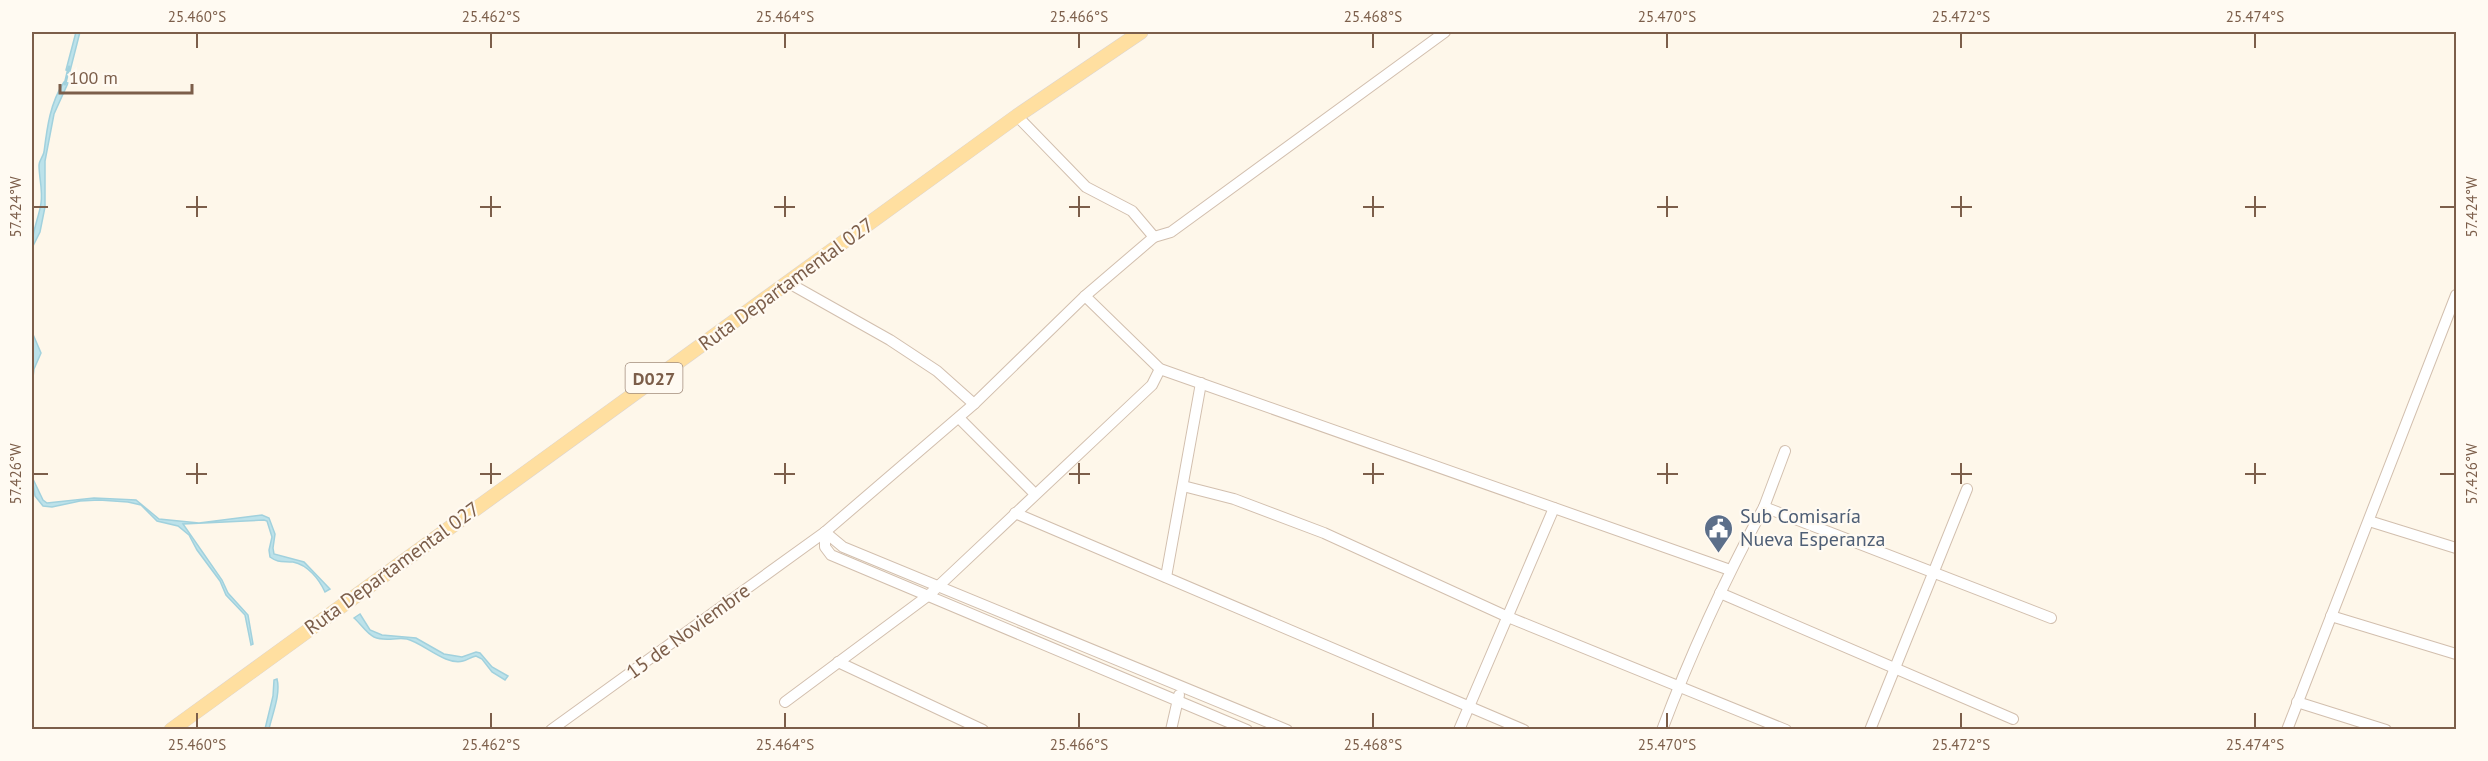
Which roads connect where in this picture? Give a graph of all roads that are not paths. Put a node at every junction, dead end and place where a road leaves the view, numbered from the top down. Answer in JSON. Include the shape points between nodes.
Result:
{"nodes":[{"id":1,"x":1141,"y":32,"type":"edge"},
{"id":2,"x":1445,"y":32,"type":"edge"},
{"id":3,"x":1017,"y":116,"type":"junction"},
{"id":4,"x":1154,"y":237,"type":"junction"},
{"id":5,"x":788,"y":282,"type":"junction"},
{"id":6,"x":2457,"y":295,"type":"edge"},
{"id":7,"x":1085,"y":296,"type":"junction"},
{"id":8,"x":1160,"y":369,"type":"junction"},
{"id":9,"x":1201,"y":383,"type":"junction"},
{"id":10,"x":974,"y":404,"type":"junction"},
{"id":11,"x":959,"y":418,"type":"junction"},
{"id":12,"x":1785,"y":451,"type":"dead end"},
{"id":13,"x":1183,"y":486,"type":"junction"},
{"id":14,"x":1967,"y":489,"type":"dead end"},
{"id":15,"x":1035,"y":494,"type":"junction"},
{"id":16,"x":1764,"y":507,"type":"junction"},
{"id":17,"x":1554,"y":508,"type":"junction"},
{"id":18,"x":1015,"y":513,"type":"junction"},
{"id":19,"x":2368,"y":521,"type":"junction"},
{"id":20,"x":825,"y":532,"type":"junction"},
{"id":21,"x":2457,"y":548,"type":"edge"},
{"id":22,"x":1730,"y":570,"type":"junction"},
{"id":23,"x":1932,"y":572,"type":"junction"},
{"id":24,"x":1166,"y":577,"type":"junction"},
{"id":25,"x":939,"y":585,"type":"junction"},
{"id":26,"x":1720,"y":593,"type":"junction"},
{"id":27,"x":929,"y":595,"type":"junction"},
{"id":28,"x":2331,"y":616,"type":"junction"},
{"id":29,"x":1508,"y":617,"type":"junction"},
{"id":30,"x":2051,"y":618,"type":"dead end"},
{"id":31,"x":2457,"y":654,"type":"edge"},
{"id":32,"x":838,"y":662,"type":"junction"},
{"id":33,"x":1895,"y":668,"type":"junction"},
{"id":34,"x":1183,"y":686,"type":"junction"},
{"id":35,"x":1678,"y":686,"type":"junction"},
{"id":36,"x":1177,"y":699,"type":"junction"},
{"id":37,"x":785,"y":702,"type":"dead end"},
{"id":38,"x":2297,"y":702,"type":"junction"},
{"id":39,"x":1470,"y":706,"type":"junction"},
{"id":40,"x":2013,"y":719,"type":"dead end"},
{"id":41,"x":171,"y":729,"type":"edge"},
{"id":42,"x":551,"y":729,"type":"edge"},
{"id":43,"x":983,"y":729,"type":"edge"},
{"id":44,"x":1171,"y":729,"type":"edge"},
{"id":45,"x":1247,"y":729,"type":"edge"},
{"id":46,"x":1287,"y":729,"type":"edge"},
{"id":47,"x":1459,"y":729,"type":"edge"},
{"id":48,"x":1524,"y":729,"type":"edge"},
{"id":49,"x":1662,"y":729,"type":"edge"},
{"id":50,"x":1786,"y":729,"type":"edge"},
{"id":51,"x":1870,"y":729,"type":"edge"},
{"id":52,"x":2287,"y":729,"type":"edge"},
{"id":53,"x":2386,"y":729,"type":"edge"}],
"edges":[{"from":1,"to":3,"type":"main road","name":"Ruta Departamental 027","number":"D027"},
{"from":2,"to":4,"type":"street","name":"15 de Noviembre","via":[[1171,232]]},
{"from":3,"to":4,"type":"street","via":[[1086,187],[1132,211]]},
{"from":3,"to":5,"type":"main road","name":"Ruta Departamental 027","number":"D027"},
{"from":4,"to":7,"type":"street","name":"15 de Noviembre"},
{"from":5,"to":10,"type":"street","via":[[890,340],[937,371]]},
{"from":5,"to":41,"type":"main road","name":"Ruta Departamental 027","number":"D027"},
{"from":6,"to":19,"type":"street"},
{"from":7,"to":8,"type":"street"},
{"from":7,"to":10,"type":"street","name":"15 de Noviembre"},
{"from":8,"to":9,"type":"street"},
{"from":8,"to":15,"type":"street","via":[[1152,385]]},
{"from":9,"to":13,"type":"street"},
{"from":9,"to":17,"type":"street"},
{"from":10,"to":11,"type":"street","name":"15 de Noviembre"},
{"from":11,"to":15,"type":"street"},
{"from":11,"to":20,"type":"street","name":"15 de Noviembre"},
{"from":12,"to":16,"type":"street"},
{"from":13,"to":24,"type":"street"},
{"from":13,"to":29,"type":"street","via":[[1234,499],[1324,533]]},
{"from":14,"to":23,"type":"street"},
{"from":15,"to":18,"type":"street"},
{"from":16,"to":22,"type":"street"},
{"from":16,"to":23,"type":"street"},
{"from":17,"to":22,"type":"street"},
{"from":17,"to":29,"type":"street"},
{"from":18,"to":24,"type":"street"},
{"from":18,"to":25,"type":"street"},
{"from":19,"to":21,"type":"street"},
{"from":19,"to":28,"type":"street"},
{"from":20,"to":25,"type":"street","via":[[843,547]]},
{"from":20,"to":27,"type":"street","via":[[825,547],[831,555]]},
{"from":20,"to":42,"type":"street","name":"15 de Noviembre"},
{"from":22,"to":26,"type":"street"},
{"from":23,"to":30,"type":"street"},
{"from":23,"to":33,"type":"street"},
{"from":24,"to":39,"type":"street"},
{"from":25,"to":27,"type":"street"},
{"from":25,"to":34,"type":"street"},
{"from":26,"to":33,"type":"street"},
{"from":26,"to":35,"type":"street"},
{"from":27,"to":32,"type":"street"},
{"from":27,"to":36,"type":"street"},
{"from":28,"to":31,"type":"street"},
{"from":28,"to":38,"type":"street"},
{"from":29,"to":35,"type":"street"},
{"from":29,"to":39,"type":"street"},
{"from":32,"to":37,"type":"street"},
{"from":32,"to":43,"type":"street"},
{"from":33,"to":40,"type":"street"},
{"from":33,"to":51,"type":"street"},
{"from":34,"to":36,"type":"street"},
{"from":34,"to":46,"type":"street"},
{"from":35,"to":49,"type":"street"},
{"from":35,"to":50,"type":"street"},
{"from":36,"to":44,"type":"street"},
{"from":36,"to":45,"type":"street"},
{"from":38,"to":52,"type":"street"},
{"from":38,"to":53,"type":"street"},
{"from":39,"to":47,"type":"street"},
{"from":39,"to":48,"type":"street"}]}
